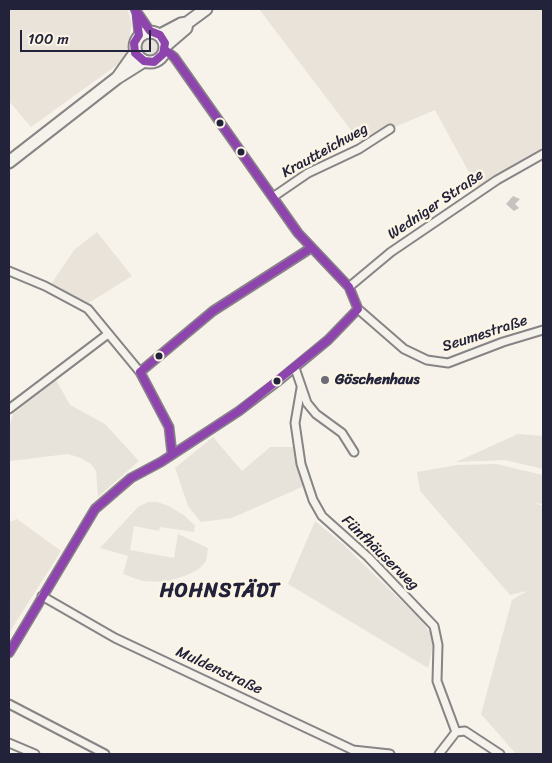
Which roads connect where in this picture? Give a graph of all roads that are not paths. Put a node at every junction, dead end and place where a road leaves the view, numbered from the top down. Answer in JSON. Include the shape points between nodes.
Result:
{"nodes":[{"id":1,"x":206,"y":9,"type":"edge"},
{"id":2,"x":136,"y":10,"type":"edge"},
{"id":3,"x":187,"y":23,"type":"junction"},
{"id":4,"x":150,"y":34,"type":"junction"},
{"id":5,"x":165,"y":48,"type":"junction"},
{"id":6,"x":135,"y":53,"type":"junction"},
{"id":7,"x":144,"y":61,"type":"junction"},
{"id":8,"x":118,"y":78,"type":"junction"},
{"id":9,"x":390,"y":129,"type":"dead end"},
{"id":10,"x":543,"y":154,"type":"edge"},
{"id":11,"x":9,"y":162,"type":"edge"},
{"id":12,"x":273,"y":197,"type":"junction"},
{"id":13,"x":311,"y":248,"type":"junction"},
{"id":14,"x":9,"y":271,"type":"edge"},
{"id":15,"x":349,"y":288,"type":"junction"},
{"id":16,"x":358,"y":309,"type":"junction"},
{"id":17,"x":543,"y":330,"type":"edge"},
{"id":18,"x":108,"y":334,"type":"junction"},
{"id":19,"x":295,"y":368,"type":"junction"},
{"id":20,"x":140,"y":372,"type":"junction"},
{"id":21,"x":301,"y":388,"type":"junction"},
{"id":22,"x":9,"y":409,"type":"edge"},
{"id":23,"x":354,"y":452,"type":"dead end"},
{"id":24,"x":172,"y":454,"type":"junction"},
{"id":25,"x":42,"y":596,"type":"junction"},
{"id":26,"x":9,"y":653,"type":"edge"},
{"id":27,"x":9,"y":704,"type":"edge"},
{"id":28,"x":456,"y":732,"type":"junction"},
{"id":29,"x":9,"y":743,"type":"edge"},
{"id":30,"x":35,"y":754,"type":"edge"},
{"id":31,"x":105,"y":754,"type":"edge"},
{"id":32,"x":390,"y":754,"type":"edge"},
{"id":33,"x":439,"y":754,"type":"edge"},
{"id":34,"x":500,"y":754,"type":"edge"}],
"edges":[{"from":1,"to":3,"type":"main road"},
{"from":2,"to":4,"type":"street"},
{"from":2,"to":4,"type":"street"},
{"from":3,"to":4,"type":"main road"},
{"from":3,"to":5,"type":"main road","via":[[186,28]]},
{"from":4,"to":5,"type":"main road"},
{"from":4,"to":6,"type":"main road","via":[[134,43]]},
{"from":5,"to":7,"type":"main road","via":[[157,60]]},
{"from":5,"to":12,"type":"street","name":"Seumestraße"},
{"from":6,"to":7,"type":"main road"},
{"from":6,"to":8,"type":"main road"},
{"from":7,"to":8,"type":"main road"},
{"from":8,"to":11,"type":"main road"},
{"from":9,"to":12,"type":"street","name":"Krautteichweg","via":[[359,149],[308,173]]},
{"from":10,"to":15,"type":"street","name":"Wedniger Straße","via":[[497,180],[391,252]]},
{"from":12,"to":13,"type":"street","name":"Seumestraße"},
{"from":13,"to":15,"type":"street","name":"Seumestraße"},
{"from":13,"to":20,"type":"street","via":[[213,311]]},
{"from":14,"to":18,"type":"street","via":[[80,303]]},
{"from":15,"to":16,"type":"street","name":"Seumestraße"},
{"from":16,"to":17,"type":"street","name":"Seumestraße","via":[[404,349],[441,364]]},
{"from":16,"to":19,"type":"street"},
{"from":18,"to":20,"type":"street"},
{"from":18,"to":22,"type":"street"},
{"from":19,"to":21,"type":"street","name":"Fünfhäuserweg"},
{"from":19,"to":24,"type":"street","via":[[239,411]]},
{"from":20,"to":24,"type":"street","via":[[169,427]]},
{"from":21,"to":23,"type":"street","name":"Fünfhäuserweg","via":[[316,414],[342,433]]},
{"from":21,"to":28,"type":"street","name":"Fünfhäuserweg","via":[[295,423],[301,464],[313,500],[322,516],[368,557],[434,626],[438,645],[437,681]]},
{"from":24,"to":25,"type":"street","via":[[131,478],[95,509]]},
{"from":25,"to":26,"type":"street"},
{"from":25,"to":32,"type":"street","name":"Muldenstraße","via":[[115,638],[354,750]]},
{"from":27,"to":31,"type":"street"},
{"from":28,"to":33,"type":"street"},
{"from":28,"to":34,"type":"street","via":[[465,731]]},
{"from":29,"to":30,"type":"street"}]}
